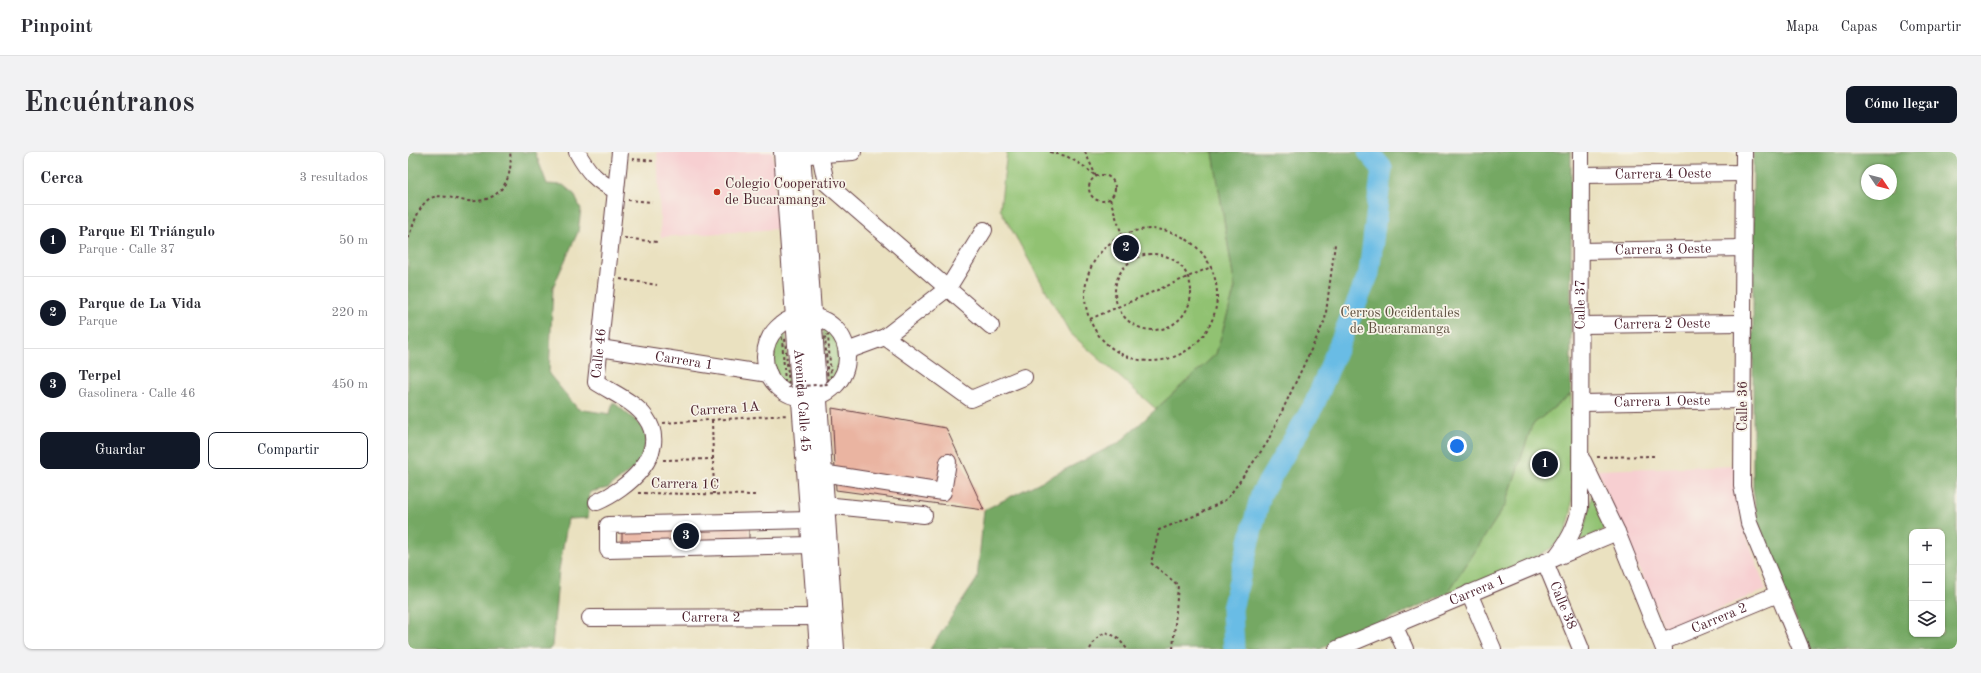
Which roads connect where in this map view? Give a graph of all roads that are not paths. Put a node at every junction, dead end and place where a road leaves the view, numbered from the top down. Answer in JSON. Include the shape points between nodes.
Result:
{"nodes":[{"id":1,"x":577,"y":152,"type":"edge"},
{"id":2,"x":854,"y":152,"type":"edge"},
{"id":3,"x":1581,"y":152,"type":"edge"},
{"id":4,"x":1744,"y":152,"type":"edge"},
{"id":5,"x":795,"y":153,"type":"edge"},
{"id":6,"x":820,"y":154,"type":"junction"},
{"id":7,"x":620,"y":155,"type":"edge"},
{"id":8,"x":1744,"y":173,"type":"junction"},
{"id":9,"x":1581,"y":174,"type":"junction"},
{"id":10,"x":616,"y":194,"type":"junction"},
{"id":11,"x":984,"y":230,"type":"dead end"},
{"id":12,"x":1744,"y":248,"type":"junction"},
{"id":13,"x":1581,"y":251,"type":"junction"},
{"id":14,"x":948,"y":288,"type":"junction"},
{"id":15,"x":804,"y":316,"type":"junction"},
{"id":16,"x":1744,"y":323,"type":"junction"},
{"id":17,"x":1581,"y":325,"type":"junction"},
{"id":18,"x":991,"y":326,"type":"dead end"},
{"id":19,"x":885,"y":337,"type":"junction"},
{"id":20,"x":600,"y":348,"type":"junction"},
{"id":21,"x":847,"y":351,"type":"junction"},
{"id":22,"x":769,"y":374,"type":"junction"},
{"id":23,"x":1024,"y":377,"type":"dead end"},
{"id":24,"x":1743,"y":400,"type":"junction"},
{"id":25,"x":807,"y":403,"type":"junction"},
{"id":26,"x":1582,"y":403,"type":"junction"},
{"id":27,"x":1582,"y":458,"type":"junction"},
{"id":28,"x":948,"y":462,"type":"dead end"},
{"id":29,"x":822,"y":473,"type":"junction"},
{"id":30,"x":597,"y":502,"type":"dead end"},
{"id":31,"x":824,"y":505,"type":"junction"},
{"id":32,"x":924,"y":515,"type":"dead end"},
{"id":33,"x":810,"y":520,"type":"junction"},
{"id":34,"x":1617,"y":532,"type":"junction"},
{"id":35,"x":812,"y":545,"type":"junction"},
{"id":36,"x":1550,"y":560,"type":"junction"},
{"id":37,"x":1469,"y":593,"type":"junction"},
{"id":38,"x":1778,"y":594,"type":"junction"},
{"id":39,"x":825,"y":617,"type":"junction"},
{"id":40,"x":590,"y":618,"type":"dead end"},
{"id":41,"x":1394,"y":625,"type":"junction"},
{"id":42,"x":1663,"y":646,"type":"edge"},
{"id":43,"x":820,"y":649,"type":"edge"},
{"id":44,"x":834,"y":649,"type":"edge"},
{"id":45,"x":1337,"y":649,"type":"edge"},
{"id":46,"x":1405,"y":649,"type":"edge"},
{"id":47,"x":1493,"y":649,"type":"edge"},
{"id":48,"x":1581,"y":649,"type":"edge"},
{"id":49,"x":1801,"y":649,"type":"edge"}],
"edges":[{"from":1,"to":10,"type":"street","via":[[595,179]]},
{"from":2,"to":6,"type":"street"},
{"from":3,"to":9,"type":"street","name":"Calle 37"},
{"from":4,"to":8,"type":"street","name":"Calle 36"},
{"from":5,"to":6,"type":"street"},
{"from":5,"to":15,"type":"main road","name":"Avenida Calle 45"},
{"from":6,"to":14,"type":"street","via":[[826,183]]},
{"from":7,"to":10,"type":"street","name":"Calle 46"},
{"from":8,"to":9,"type":"street","name":"Carrera 4 Oeste"},
{"from":8,"to":12,"type":"street","name":"Calle 36"},
{"from":9,"to":13,"type":"street","name":"Calle 37"},
{"from":10,"to":20,"type":"street","name":"Calle 46"},
{"from":11,"to":14,"type":"street"},
{"from":12,"to":13,"type":"street","name":"Carrera 3 Oeste"},
{"from":12,"to":16,"type":"street","name":"Calle 36"},
{"from":13,"to":17,"type":"street","name":"Calle 37"},
{"from":14,"to":18,"type":"street"},
{"from":14,"to":19,"type":"street"},
{"from":15,"to":21,"type":"street","via":[[830,323],[838,330]]},
{"from":15,"to":22,"type":"street","via":[[779,326],[768,343],[765,353]]},
{"from":15,"to":25,"type":"main road","name":"Avenida Calle 45"},
{"from":16,"to":17,"type":"street","name":"Carrera 2 Oeste"},
{"from":16,"to":24,"type":"street","name":"Calle 36"},
{"from":17,"to":26,"type":"street","name":"Calle 37"},
{"from":19,"to":21,"type":"street"},
{"from":19,"to":23,"type":"street","via":[[971,399]]},
{"from":20,"to":22,"type":"street","name":"Carrera 1"},
{"from":20,"to":30,"type":"street","name":"Calle 46","via":[[596,382],[638,409],[650,424],[654,439],[648,460],[632,479],[616,492]]},
{"from":21,"to":25,"type":"street","via":[[847,361],[840,380],[826,393]]},
{"from":22,"to":25,"type":"street","via":[[783,391]]},
{"from":24,"to":26,"type":"street","name":"Carrera 1 Oeste"},
{"from":24,"to":38,"type":"street","name":"Calle 36","via":[[1742,486],[1745,508],[1748,523]]},
{"from":25,"to":29,"type":"main road","name":"Avenida Calle 45"},
{"from":25,"to":33,"type":"main road","name":"Avenida Calle 45"},
{"from":26,"to":27,"type":"street","name":"Calle 37"},
{"from":27,"to":34,"type":"street","name":"Calle 37"},
{"from":27,"to":36,"type":"street","name":"Calle 37","via":[[1577,524],[1570,537]]},
{"from":28,"to":29,"type":"street","via":[[942,492]]},
{"from":29,"to":31,"type":"main road","name":"Avenida Calle 45"},
{"from":31,"to":32,"type":"street"},
{"from":31,"to":39,"type":"main road","name":"Avenida Calle 45"},
{"from":33,"to":35,"type":"main road","name":"Avenida Calle 45"},
{"from":33,"to":35,"type":"street","via":[[608,525],[608,550]]},
{"from":34,"to":36,"type":"street","name":"Carrera 1"},
{"from":34,"to":42,"type":"street","name":"Calle 37"},
{"from":35,"to":39,"type":"main road","name":"Avenida Calle 45"},
{"from":36,"to":37,"type":"street","name":"Carrera 1"},
{"from":36,"to":48,"type":"street","name":"Calle 38"},
{"from":37,"to":41,"type":"street","name":"Carrera 1"},
{"from":37,"to":47,"type":"street"},
{"from":38,"to":42,"type":"street","name":"Carrera 2"},
{"from":38,"to":49,"type":"street","name":"Calle 36"},
{"from":39,"to":40,"type":"street","name":"Carrera 2"},
{"from":39,"to":43,"type":"main road","name":"Avenida Calle 45"},
{"from":39,"to":44,"type":"main road","name":"Avenida Calle 45"},
{"from":41,"to":45,"type":"street","name":"Carrera 1"},
{"from":41,"to":46,"type":"street"}]}
